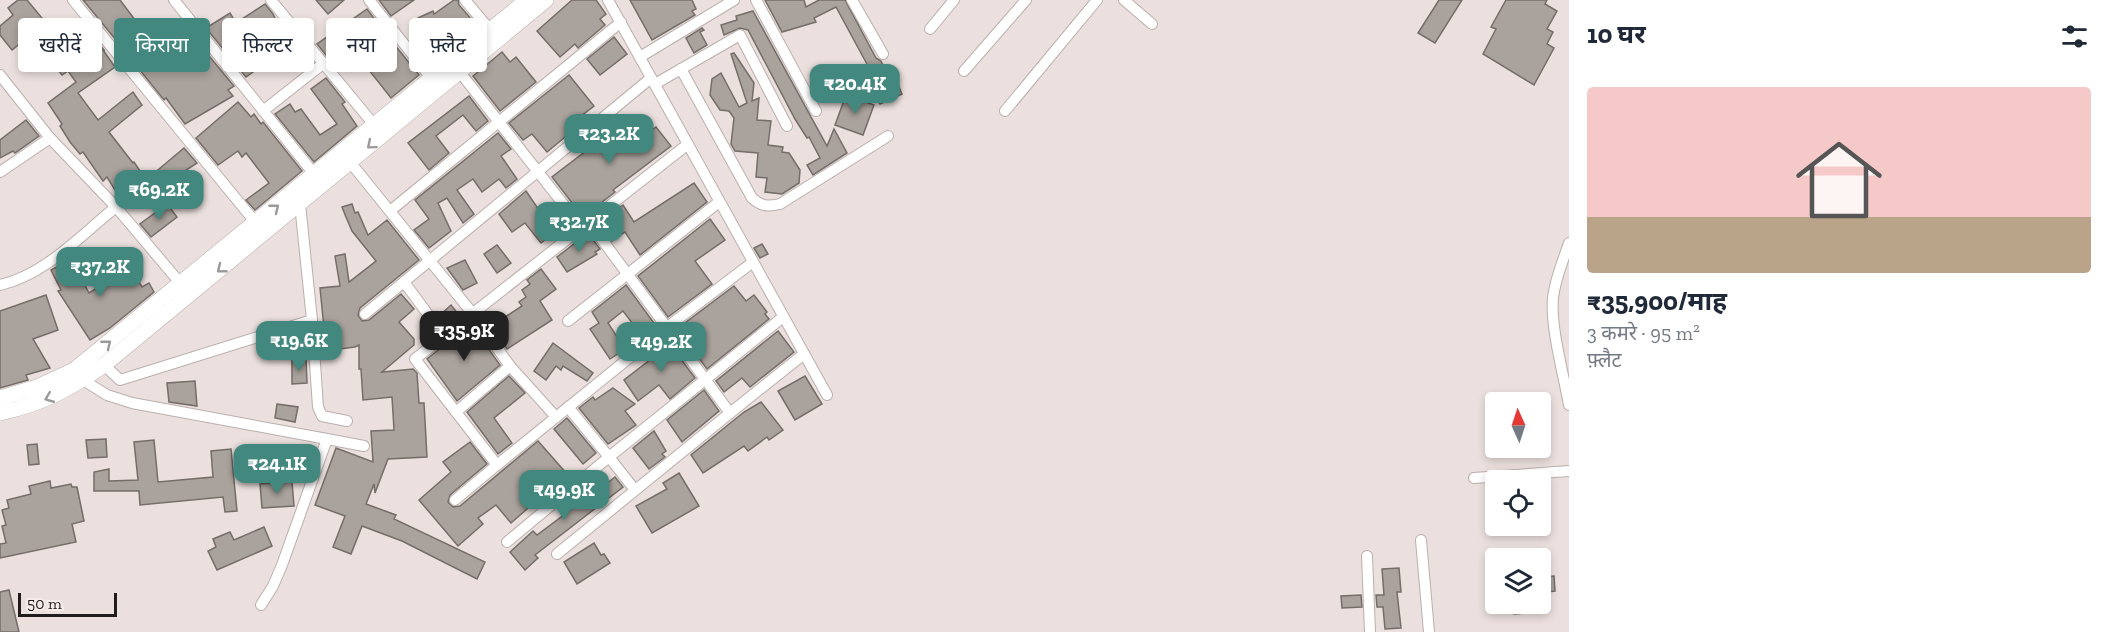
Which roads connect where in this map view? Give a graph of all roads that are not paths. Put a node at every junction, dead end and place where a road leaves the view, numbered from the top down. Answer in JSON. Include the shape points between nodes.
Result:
{"nodes":[{"id":1,"x":73,"y":0,"type":"edge"},
{"id":2,"x":174,"y":0,"type":"edge"},
{"id":3,"x":271,"y":0,"type":"edge"},
{"id":4,"x":369,"y":0,"type":"edge"},
{"id":5,"x":465,"y":0,"type":"edge"},
{"id":6,"x":527,"y":0,"type":"edge"},
{"id":7,"x":546,"y":0,"type":"edge"},
{"id":8,"x":609,"y":0,"type":"edge"},
{"id":9,"x":734,"y":0,"type":"edge"},
{"id":10,"x":756,"y":0,"type":"edge"},
{"id":11,"x":852,"y":0,"type":"edge"},
{"id":12,"x":954,"y":0,"type":"edge"},
{"id":13,"x":1026,"y":0,"type":"edge"},
{"id":14,"x":1097,"y":0,"type":"edge"},
{"id":15,"x":1124,"y":0,"type":"edge"},
{"id":16,"x":621,"y":22,"type":"junction"},
{"id":17,"x":1152,"y":24,"type":"dead end"},
{"id":18,"x":930,"y":29,"type":"dead end"},
{"id":19,"x":491,"y":30,"type":"junction"},
{"id":20,"x":487,"y":48,"type":"edge"},
{"id":21,"x":883,"y":54,"type":"dead end"},
{"id":22,"x":640,"y":57,"type":"junction"},
{"id":23,"x":324,"y":63,"type":"junction"},
{"id":24,"x":681,"y":69,"type":"junction"},
{"id":25,"x":964,"y":71,"type":"dead end"},
{"id":26,"x":458,"y":72,"type":"edge"},
{"id":27,"x":460,"y":72,"type":"edge"},
{"id":28,"x":0,"y":75,"type":"edge"},
{"id":29,"x":432,"y":79,"type":"junction"},
{"id":30,"x":653,"y":81,"type":"junction"},
{"id":31,"x":262,"y":111,"type":"junction"},
{"id":32,"x":816,"y":111,"type":"dead end"},
{"id":33,"x":1005,"y":111,"type":"dead end"},
{"id":34,"x":499,"y":121,"type":"junction"},
{"id":35,"x":375,"y":126,"type":"junction"},
{"id":36,"x":787,"y":126,"type":"dead end"},
{"id":37,"x":888,"y":136,"type":"dead end"},
{"id":38,"x":50,"y":138,"type":"junction"},
{"id":39,"x":688,"y":144,"type":"junction"},
{"id":40,"x":350,"y":162,"type":"junction"},
{"id":41,"x":538,"y":171,"type":"junction"},
{"id":42,"x":0,"y":172,"type":"edge"},
{"id":43,"x":315,"y":175,"type":"junction"},
{"id":44,"x":719,"y":202,"type":"junction"},
{"id":45,"x":300,"y":204,"type":"junction"},
{"id":46,"x":116,"y":207,"type":"junction"},
{"id":47,"x":390,"y":211,"type":"junction"},
{"id":48,"x":256,"y":223,"type":"junction"},
{"id":49,"x":585,"y":225,"type":"junction"},
{"id":50,"x":1569,"y":243,"type":"edge"},
{"id":51,"x":429,"y":260,"type":"junction"},
{"id":52,"x":753,"y":262,"type":"junction"},
{"id":53,"x":626,"y":274,"type":"junction"},
{"id":54,"x":404,"y":282,"type":"junction"},
{"id":55,"x":181,"y":284,"type":"junction"},
{"id":56,"x":0,"y":285,"type":"edge"},
{"id":57,"x":365,"y":314,"type":"dead end"},
{"id":58,"x":473,"y":314,"type":"junction"},
{"id":59,"x":783,"y":317,"type":"junction"},
{"id":60,"x":312,"y":320,"type":"junction"},
{"id":61,"x":568,"y":321,"type":"dead end"},
{"id":62,"x":666,"y":328,"type":"junction"},
{"id":63,"x":444,"y":336,"type":"junction"},
{"id":64,"x":804,"y":354,"type":"junction"},
{"id":65,"x":104,"y":365,"type":"junction"},
{"id":66,"x":510,"y":366,"type":"junction"},
{"id":67,"x":705,"y":379,"type":"junction"},
{"id":68,"x":82,"y":380,"type":"junction"},
{"id":69,"x":827,"y":395,"type":"dead end"},
{"id":70,"x":0,"y":398,"type":"edge"},
{"id":71,"x":1569,"y":405,"type":"edge"},
{"id":72,"x":568,"y":407,"type":"junction"},
{"id":73,"x":456,"y":412,"type":"junction"},
{"id":74,"x":0,"y":413,"type":"edge"},
{"id":75,"x":730,"y":413,"type":"junction"},
{"id":76,"x":556,"y":417,"type":"junction"},
{"id":77,"x":347,"y":421,"type":"dead end"},
{"id":78,"x":327,"y":439,"type":"junction"},
{"id":79,"x":364,"y":446,"type":"dead end"},
{"id":80,"x":609,"y":457,"type":"junction"},
{"id":81,"x":497,"y":465,"type":"junction"},
{"id":82,"x":1569,"y":471,"type":"edge"},
{"id":83,"x":1474,"y":478,"type":"dead end"},
{"id":84,"x":635,"y":490,"type":"junction"},
{"id":85,"x":455,"y":500,"type":"dead end"},
{"id":86,"x":1421,"y":540,"type":"dead end"},
{"id":87,"x":507,"y":542,"type":"dead end"},
{"id":88,"x":557,"y":554,"type":"dead end"},
{"id":89,"x":1367,"y":556,"type":"dead end"},
{"id":90,"x":261,"y":605,"type":"dead end"},
{"id":91,"x":1370,"y":632,"type":"edge"},
{"id":92,"x":1429,"y":632,"type":"edge"}],
"edges":[{"from":1,"to":48,"type":"street"},
{"from":2,"to":31,"type":"street"},
{"from":3,"to":23,"type":"street"},
{"from":4,"to":29,"type":"street"},
{"from":5,"to":19,"type":"street"},
{"from":6,"to":19,"type":"main road"},
{"from":7,"to":20,"type":"main road"},
{"from":8,"to":16,"type":"street"},
{"from":9,"to":22,"type":"street"},
{"from":10,"to":32,"type":"street"},
{"from":11,"to":21,"type":"street"},
{"from":12,"to":18,"type":"street"},
{"from":13,"to":25,"type":"street"},
{"from":14,"to":33,"type":"street"},
{"from":15,"to":17,"type":"street"},
{"from":16,"to":22,"type":"street"},
{"from":16,"to":34,"type":"street"},
{"from":19,"to":29,"type":"main road"},
{"from":22,"to":30,"type":"street"},
{"from":23,"to":31,"type":"street"},
{"from":23,"to":35,"type":"street"},
{"from":24,"to":30,"type":"street"},
{"from":24,"to":36,"type":"street","via":[[740,35]]},
{"from":24,"to":37,"type":"street","via":[[752,198],[760,204],[780,204]]},
{"from":26,"to":40,"type":"main road","one_way":true},
{"from":27,"to":34,"type":"street"},
{"from":28,"to":38,"type":"street"},
{"from":29,"to":35,"type":"main road"},
{"from":30,"to":39,"type":"street"},
{"from":30,"to":41,"type":"street"},
{"from":31,"to":43,"type":"street"},
{"from":34,"to":41,"type":"street"},
{"from":34,"to":47,"type":"street"},
{"from":35,"to":43,"type":"main road"},
{"from":38,"to":42,"type":"street"},
{"from":38,"to":46,"type":"street"},
{"from":39,"to":44,"type":"street"},
{"from":39,"to":49,"type":"street"},
{"from":40,"to":45,"type":"main road"},
{"from":40,"to":47,"type":"street"},
{"from":41,"to":49,"type":"street"},
{"from":41,"to":51,"type":"street"},
{"from":48,"to":43,"type":"main road","one_way":true},
{"from":44,"to":52,"type":"street"},
{"from":44,"to":53,"type":"street"},
{"from":45,"to":60,"type":"street"},
{"from":45,"to":65,"type":"main road","one_way":true},
{"from":46,"to":55,"type":"street"},
{"from":46,"to":56,"type":"street","via":[[48,263],[12,283]]},
{"from":47,"to":51,"type":"street"},
{"from":48,"to":55,"type":"main road"},
{"from":49,"to":53,"type":"street"},
{"from":49,"to":58,"type":"street"},
{"from":50,"to":71,"type":"street","via":[[1553,299]]},
{"from":51,"to":54,"type":"street"},
{"from":51,"to":58,"type":"street"},
{"from":52,"to":59,"type":"street"},
{"from":52,"to":62,"type":"street"},
{"from":53,"to":61,"type":"street"},
{"from":53,"to":62,"type":"street"},
{"from":54,"to":57,"type":"street"},
{"from":54,"to":63,"type":"street"},
{"from":70,"to":55,"type":"main road","one_way":true,"via":[[74,370]]},
{"from":58,"to":63,"type":"street"},
{"from":58,"to":66,"type":"street"},
{"from":59,"to":64,"type":"street"},
{"from":59,"to":67,"type":"street"},
{"from":60,"to":65,"type":"street","via":[[120,380]]},
{"from":60,"to":77,"type":"street","via":[[318,407],[322,416]]},
{"from":62,"to":67,"type":"street"},
{"from":62,"to":72,"type":"street"},
{"from":63,"to":73,"type":"street","via":[[415,359]]},
{"from":64,"to":69,"type":"street"},
{"from":64,"to":75,"type":"street"},
{"from":65,"to":68,"type":"main road"},
{"from":66,"to":73,"type":"street"},
{"from":66,"to":76,"type":"street"},
{"from":67,"to":75,"type":"street"},
{"from":67,"to":80,"type":"street"},
{"from":68,"to":74,"type":"main road","one_way":true,"via":[[63,393]]},
{"from":68,"to":78,"type":"street","via":[[132,404]]},
{"from":72,"to":76,"type":"street"},
{"from":72,"to":80,"type":"street"},
{"from":73,"to":81,"type":"street"},
{"from":75,"to":84,"type":"street"},
{"from":76,"to":81,"type":"street"},
{"from":78,"to":79,"type":"street"},
{"from":78,"to":90,"type":"street","via":[[282,565]]},
{"from":80,"to":84,"type":"street"},
{"from":80,"to":87,"type":"street"},
{"from":81,"to":85,"type":"street"},
{"from":82,"to":83,"type":"street"},
{"from":84,"to":88,"type":"street"},
{"from":86,"to":92,"type":"street"},
{"from":89,"to":91,"type":"street"}]}
